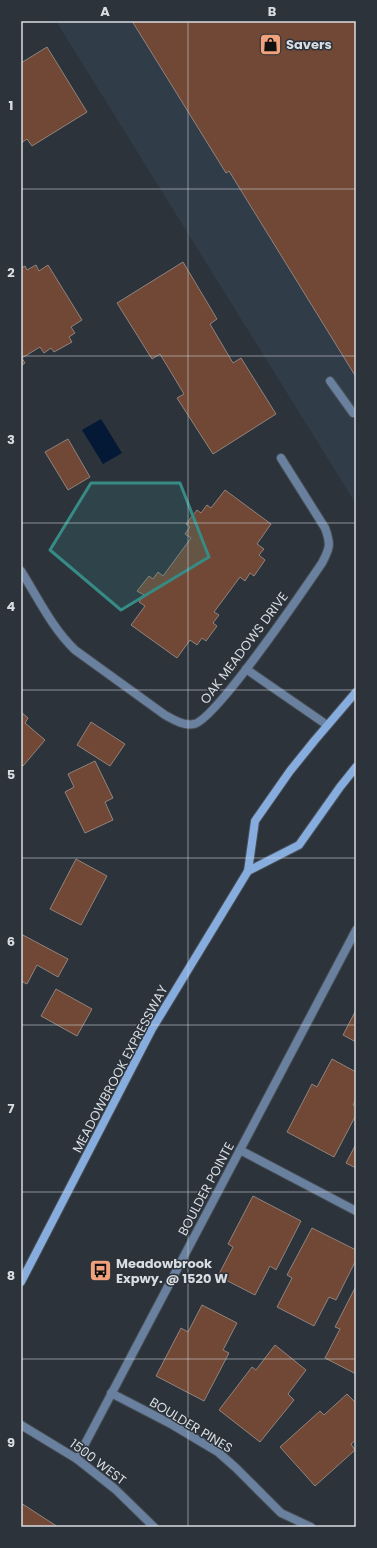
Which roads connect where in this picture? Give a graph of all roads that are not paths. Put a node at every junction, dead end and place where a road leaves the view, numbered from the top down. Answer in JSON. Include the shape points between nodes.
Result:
{"nodes":[{"id":1,"x":330,"y":381,"type":"dead end"},
{"id":2,"x":355,"y":414,"type":"edge"},
{"id":3,"x":281,"y":458,"type":"dead end"},
{"id":4,"x":21,"y":571,"type":"edge"},
{"id":5,"x":246,"y":669,"type":"junction"},
{"id":6,"x":356,"y":692,"type":"edge"},
{"id":7,"x":327,"y":725,"type":"junction"},
{"id":8,"x":356,"y":767,"type":"edge"},
{"id":9,"x":248,"y":872,"type":"junction"},
{"id":10,"x":356,"y":930,"type":"edge"},
{"id":11,"x":240,"y":1150,"type":"junction"},
{"id":12,"x":356,"y":1210,"type":"edge"},
{"id":13,"x":21,"y":1282,"type":"edge"},
{"id":14,"x":112,"y":1393,"type":"junction"},
{"id":15,"x":21,"y":1425,"type":"edge"},
{"id":16,"x":77,"y":1459,"type":"junction"},
{"id":17,"x":154,"y":1527,"type":"edge"},
{"id":18,"x":311,"y":1527,"type":"edge"}],
"edges":[{"from":1,"to":2,"type":"street"},
{"from":3,"to":5,"type":"street","name":"OAK MEADOWS DRIVE","via":[[325,528],[329,550]]},
{"from":4,"to":5,"type":"street","name":"OAK MEADOWS DRIVE","via":[[65,640],[100,669],[180,723],[195,724],[208,716]]},
{"from":5,"to":7,"type":"street"},
{"from":6,"to":7,"type":"main road","name":"MEADOWBROOK EXPRESSWAY"},
{"from":7,"to":9,"type":"main road","name":"MEADOWBROOK EXPRESSWAY","via":[[255,821]]},
{"from":8,"to":9,"type":"main road","via":[[299,845]]},
{"from":9,"to":13,"type":"main road","name":"MEADOWBROOK EXPRESSWAY","via":[[152,1029]]},
{"from":10,"to":11,"type":"street","name":"BOULDER POINTE"},
{"from":11,"to":12,"type":"street"},
{"from":11,"to":14,"type":"street","name":"BOULDER POINTE"},
{"from":14,"to":16,"type":"street","name":"BOULDER POINTE"},
{"from":14,"to":18,"type":"street","name":"BOULDER PINES","via":[[218,1452],[281,1513]]},
{"from":15,"to":16,"type":"street","name":"1500 WEST"},
{"from":16,"to":17,"type":"street","name":"1500 WEST","via":[[115,1489]]}]}
